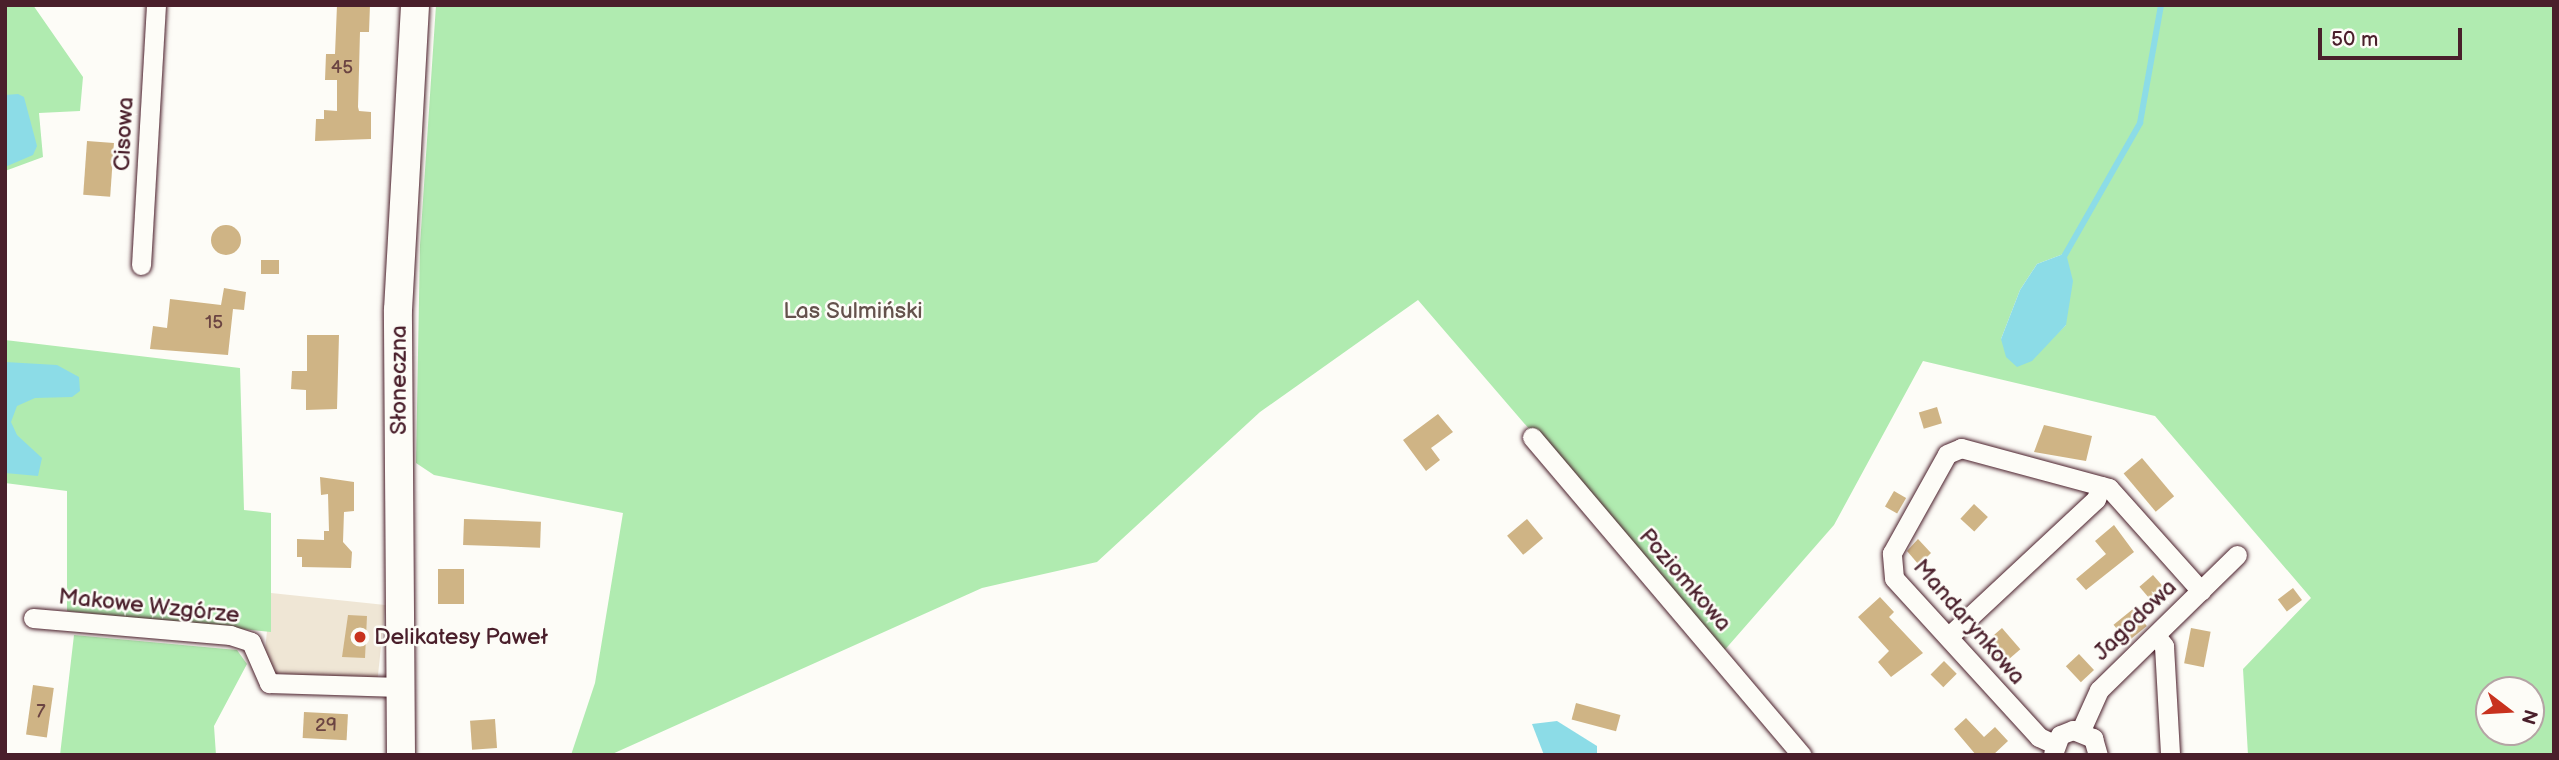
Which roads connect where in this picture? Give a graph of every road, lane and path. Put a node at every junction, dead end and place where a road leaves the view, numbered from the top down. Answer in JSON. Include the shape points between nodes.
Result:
{"nodes":[{"id":1,"x":156,"y":5,"type":"edge"},
{"id":2,"x":415,"y":5,"type":"edge"},
{"id":3,"x":141,"y":265,"type":"dead end"},
{"id":4,"x":1532,"y":437,"type":"dead end"},
{"id":5,"x":2101,"y":486,"type":"junction"},
{"id":6,"x":2237,"y":555,"type":"dead end"},
{"id":7,"x":2200,"y":590,"type":"junction"},
{"id":8,"x":33,"y":618,"type":"dead end"},
{"id":9,"x":2156,"y":636,"type":"junction"},
{"id":10,"x":1948,"y":637,"type":"junction"},
{"id":11,"x":400,"y":687,"type":"junction"},
{"id":12,"x":2081,"y":730,"type":"junction"},
{"id":13,"x":2053,"y":749,"type":"edge"},
{"id":14,"x":401,"y":755,"type":"edge"},
{"id":15,"x":1802,"y":755,"type":"edge"},
{"id":16,"x":2098,"y":755,"type":"edge"},
{"id":17,"x":2170,"y":755,"type":"edge"}],
"edges":[{"from":1,"to":3,"type":"street","name":"Cisowa"},
{"from":2,"to":11,"type":"street","name":"Słoneczna","via":[[398,310]]},
{"from":4,"to":15,"type":"street","name":"Poziomkowa"},
{"from":5,"to":7,"type":"street","name":"Mandarynkowa","via":[[2115,493]]},
{"from":5,"to":10,"type":"street","via":[[2096,499]]},
{"from":5,"to":10,"type":"street","name":"Mandarynkowa","via":[[1961,448],[1947,454],[1892,553],[1890,566],[1894,578]]},
{"from":6,"to":7,"type":"street","name":"Jagodowa"},
{"from":7,"to":9,"type":"street","name":"Jagodowa"},
{"from":8,"to":11,"type":"street","name":"Makowe Wzgórze","via":[[230,635],[251,642],[270,683]]},
{"from":9,"to":12,"type":"street","name":"Jagodowa","via":[[2099,690]]},
{"from":9,"to":17,"type":"street","via":[[2164,646]]},
{"from":10,"to":13,"type":"street","name":"Mandarynkowa"},
{"from":11,"to":14,"type":"street","name":"Słoneczna"},
{"from":12,"to":13,"type":"street","via":[[2066,731]]},
{"from":12,"to":16,"type":"street","via":[[2093,738]]}]}
